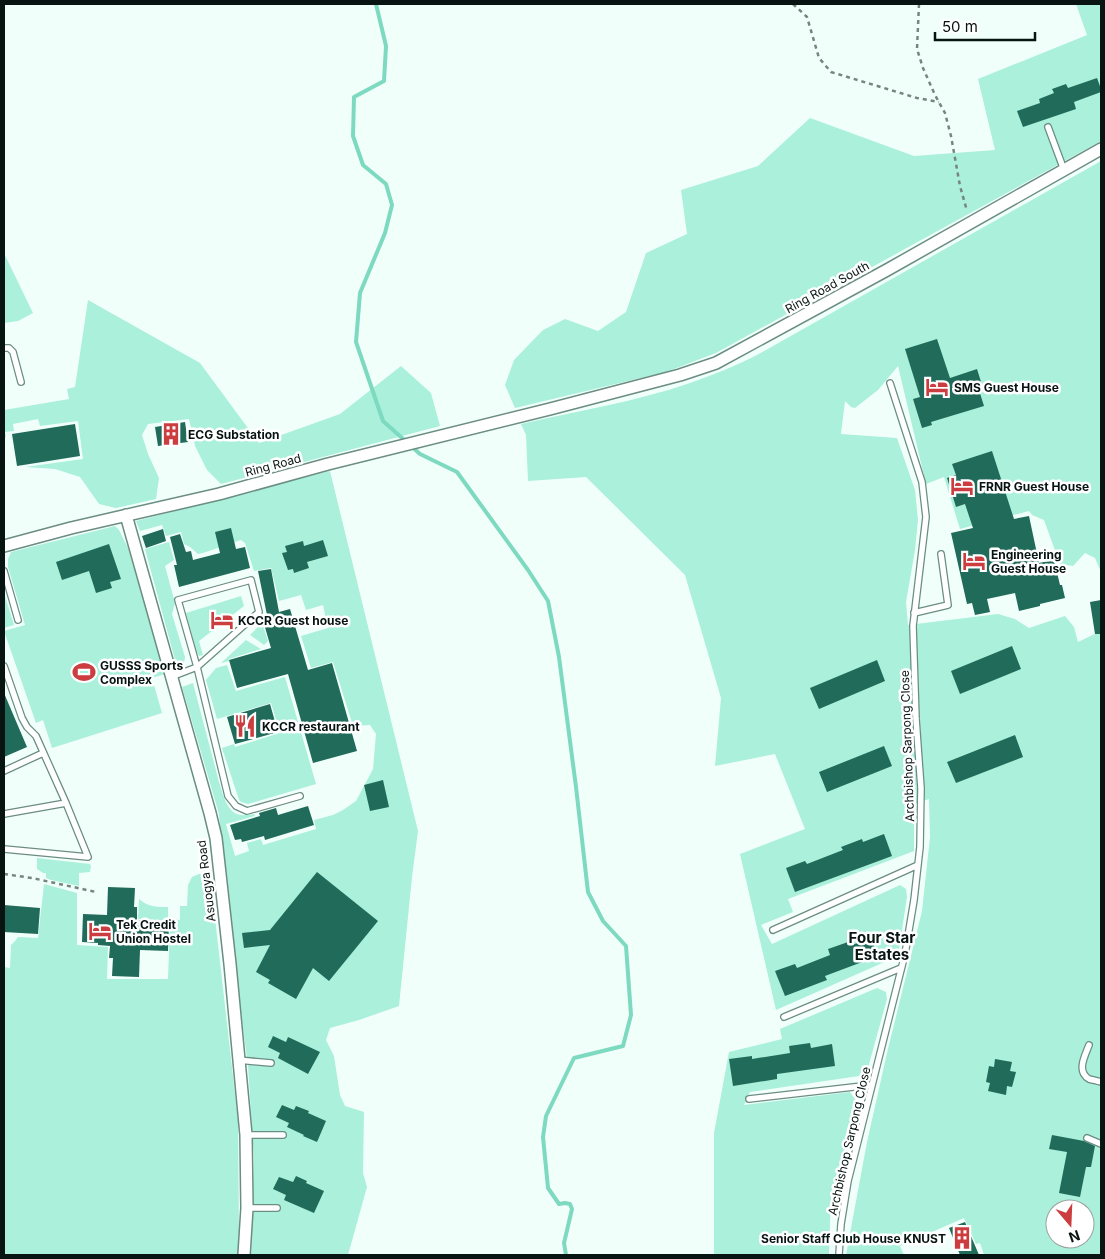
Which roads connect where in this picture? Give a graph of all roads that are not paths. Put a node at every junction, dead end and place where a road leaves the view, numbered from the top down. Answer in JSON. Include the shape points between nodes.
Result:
{"nodes":[{"id":1,"x":1048,"y":126,"type":"dead end"},
{"id":2,"x":1101,"y":150,"type":"edge"},
{"id":3,"x":1064,"y":170,"type":"junction"},
{"id":4,"x":4,"y":348,"type":"edge"},
{"id":5,"x":21,"y":382,"type":"dead end"},
{"id":6,"x":890,"y":383,"type":"dead end"},
{"id":7,"x":550,"y":409,"type":"joint"},
{"id":8,"x":126,"y":515,"type":"junction"},
{"id":9,"x":4,"y":546,"type":"edge"},
{"id":10,"x":942,"y":554,"type":"dead end"},
{"id":11,"x":4,"y":571,"type":"edge"},
{"id":12,"x":914,"y":613,"type":"junction"},
{"id":13,"x":18,"y":620,"type":"dead end"},
{"id":14,"x":4,"y":666,"type":"edge"},
{"id":15,"x":197,"y":667,"type":"junction"},
{"id":16,"x":171,"y":677,"type":"junction"},
{"id":17,"x":43,"y":753,"type":"junction"},
{"id":18,"x":4,"y":771,"type":"edge"},
{"id":19,"x":300,"y":796,"type":"dead end"},
{"id":20,"x":66,"y":803,"type":"junction"},
{"id":21,"x":4,"y":814,"type":"edge"},
{"id":22,"x":4,"y":849,"type":"edge"},
{"id":23,"x":918,"y":865,"type":"junction"},
{"id":24,"x":773,"y":930,"type":"dead end"},
{"id":25,"x":902,"y":968,"type":"junction"},
{"id":26,"x":784,"y":1017,"type":"dead end"},
{"id":27,"x":1090,"y":1045,"type":"dead end"},
{"id":28,"x":238,"y":1060,"type":"junction"},
{"id":29,"x":270,"y":1064,"type":"dead end"},
{"id":30,"x":1101,"y":1082,"type":"edge"},
{"id":31,"x":872,"y":1085,"type":"junction"},
{"id":32,"x":749,"y":1099,"type":"dead end"},
{"id":33,"x":246,"y":1135,"type":"junction"},
{"id":34,"x":283,"y":1135,"type":"dead end"},
{"id":35,"x":1087,"y":1138,"type":"dead end"},
{"id":36,"x":1101,"y":1144,"type":"edge"},
{"id":37,"x":247,"y":1208,"type":"junction"},
{"id":38,"x":277,"y":1208,"type":"dead end"},
{"id":39,"x":244,"y":1255,"type":"edge"},
{"id":40,"x":839,"y":1255,"type":"edge"}],
"edges":[{"from":1,"to":3,"type":"lane"},
{"from":2,"to":3,"type":"street","name":"Ring Road South"},
{"from":3,"to":7,"type":"street","name":"Ring Road South","via":[[716,363]]},
{"from":4,"to":5,"type":"lane","via":[[13,352]]},
{"from":6,"to":12,"type":"lane","name":"Archbishop Sarpong Close","via":[[922,482],[926,517]]},
{"from":7,"to":8,"type":"street","name":"Ring Road"},
{"from":8,"to":9,"type":"street","name":"Ring Road"},
{"from":8,"to":16,"type":"street","name":"Asuogya Road"},
{"from":10,"to":12,"type":"lane","via":[[948,605]]},
{"from":11,"to":13,"type":"lane"},
{"from":12,"to":23,"type":"lane","name":"Archbishop Sarpong Close","via":[[915,710],[921,788]]},
{"from":14,"to":17,"type":"lane","via":[[22,718],[36,736]]},
{"from":15,"to":15,"type":"lane","via":[[259,612],[251,580],[178,600]]},
{"from":15,"to":16,"type":"lane"},
{"from":15,"to":19,"type":"lane","via":[[228,796],[236,806],[247,811]]},
{"from":16,"to":28,"type":"street","name":"Asuogya Road","via":[[216,838]]},
{"from":17,"to":18,"type":"lane"},
{"from":17,"to":20,"type":"lane"},
{"from":20,"to":21,"type":"lane"},
{"from":20,"to":22,"type":"lane","via":[[88,858]]},
{"from":23,"to":24,"type":"lane"},
{"from":23,"to":25,"type":"lane","name":"Archbishop Sarpong Close"},
{"from":25,"to":26,"type":"lane"},
{"from":25,"to":31,"type":"lane","name":"Archbishop Sarpong Close"},
{"from":27,"to":30,"type":"lane","via":[[1082,1066],[1084,1073]]},
{"from":28,"to":29,"type":"lane"},
{"from":28,"to":33,"type":"street","name":"Asuogya Road"},
{"from":31,"to":32,"type":"lane"},
{"from":31,"to":40,"type":"lane","name":"Archbishop Sarpong Close","via":[[848,1181]]},
{"from":33,"to":34,"type":"lane"},
{"from":33,"to":37,"type":"street","name":"Asuogya Road"},
{"from":35,"to":36,"type":"lane"},
{"from":37,"to":38,"type":"lane"},
{"from":37,"to":39,"type":"street","name":"Asuogya Road"}]}
